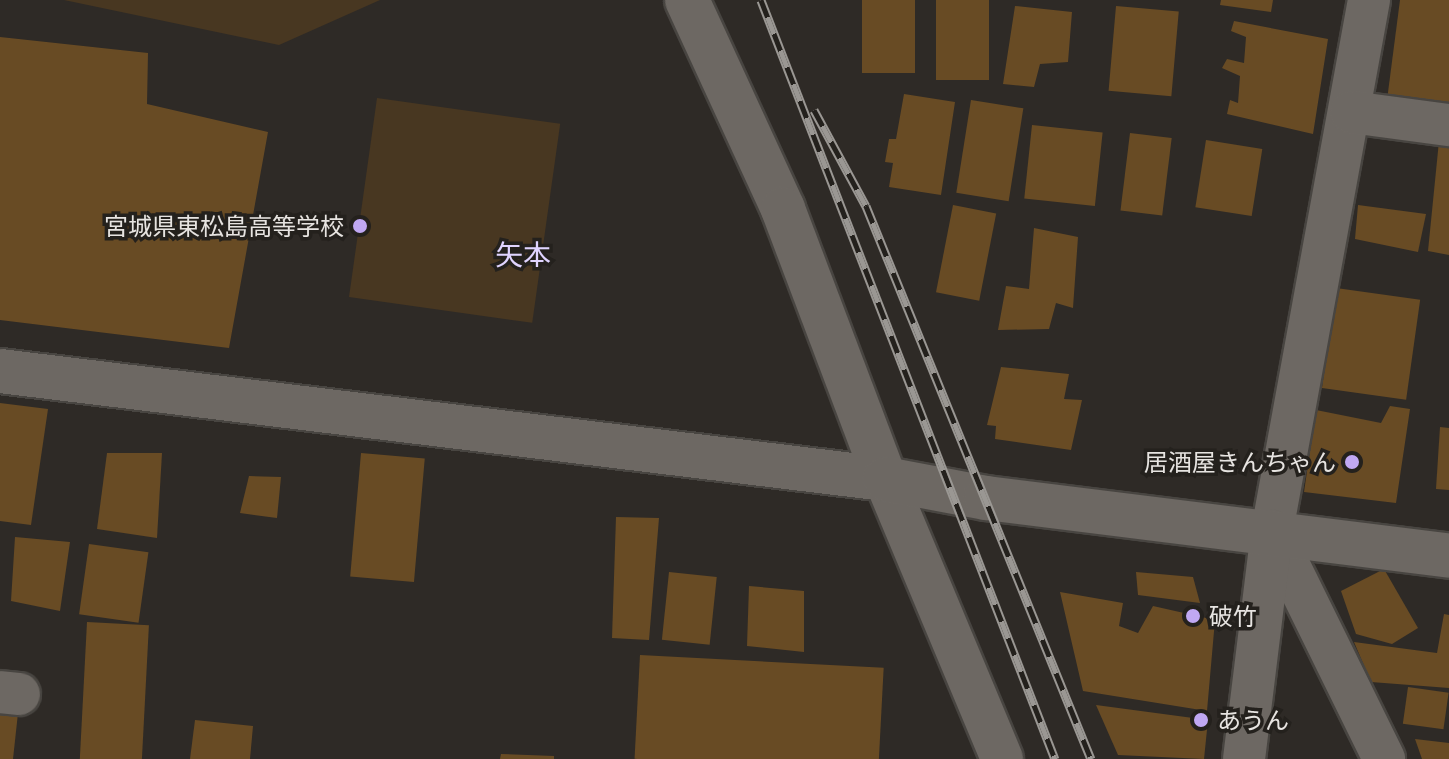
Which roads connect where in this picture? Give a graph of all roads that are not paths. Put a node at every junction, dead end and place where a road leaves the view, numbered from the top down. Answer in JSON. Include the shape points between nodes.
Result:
{"nodes":[{"id":1,"x":687,"y":0,"type":"edge"},
{"id":2,"x":1369,"y":0,"type":"edge"},
{"id":3,"x":1351,"y":112,"type":"junction"},
{"id":4,"x":1449,"y":125,"type":"edge"},
{"id":5,"x":0,"y":371,"type":"edge"},
{"id":6,"x":885,"y":479,"type":"junction"},
{"id":7,"x":1272,"y":531,"type":"junction"},
{"id":8,"x":1449,"y":556,"type":"edge"},
{"id":9,"x":1002,"y":759,"type":"edge"},
{"id":10,"x":1244,"y":759,"type":"edge"},
{"id":11,"x":1384,"y":759,"type":"edge"}],
"edges":[{"from":1,"to":6,"type":"street","via":[[783,209]]},
{"from":2,"to":3,"type":"street"},
{"from":3,"to":4,"type":"street"},
{"from":3,"to":7,"type":"street"},
{"from":5,"to":6,"type":"street"},
{"from":6,"to":7,"type":"street","via":[[986,498]]},
{"from":6,"to":9,"type":"street"},
{"from":7,"to":8,"type":"street"},
{"from":7,"to":10,"type":"street"},
{"from":7,"to":11,"type":"street"}]}
